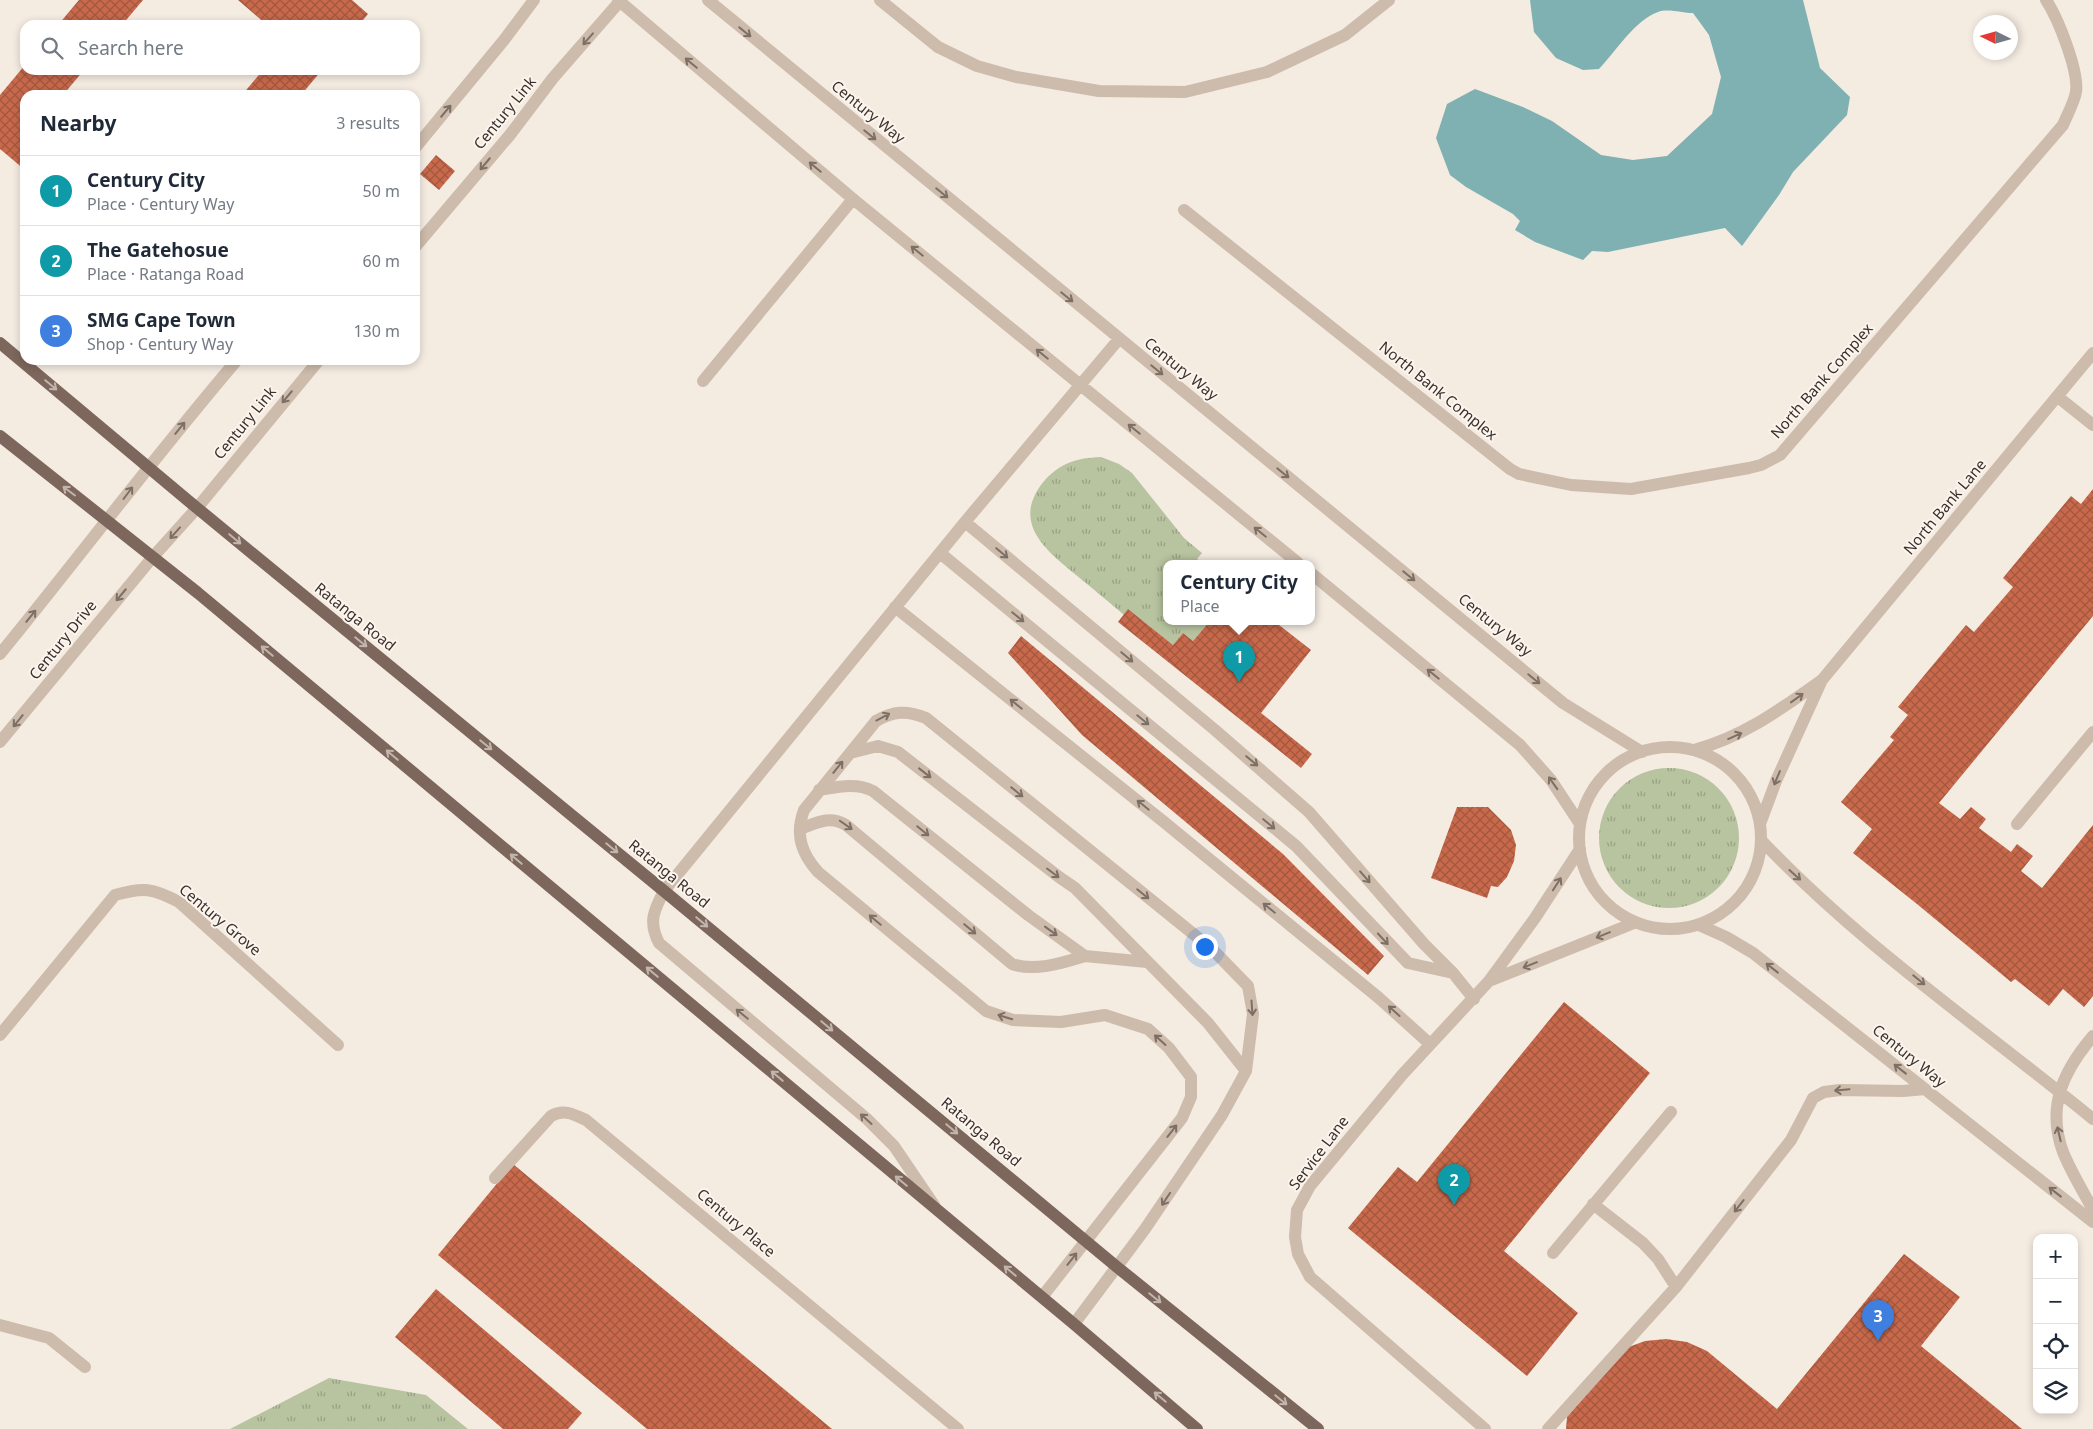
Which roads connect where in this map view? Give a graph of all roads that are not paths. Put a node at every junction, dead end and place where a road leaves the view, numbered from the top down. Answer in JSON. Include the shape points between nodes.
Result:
{"nodes":[{"id":1,"x":534,"y":0,"type":"edge"},
{"id":2,"x":708,"y":0,"type":"edge"},
{"id":3,"x":880,"y":0,"type":"edge"},
{"id":4,"x":1389,"y":0,"type":"edge"},
{"id":5,"x":620,"y":1,"type":"edge"},
{"id":6,"x":2051,"y":2,"type":"edge"},
{"id":7,"x":420,"y":142,"type":"edge"},
{"id":8,"x":853,"y":199,"type":"junction"},
{"id":9,"x":1184,"y":210,"type":"dead end"},
{"id":10,"x":420,"y":241,"type":"edge"},
{"id":11,"x":1119,"y":340,"type":"junction"},
{"id":12,"x":0,"y":343,"type":"edge"},
{"id":13,"x":2093,"y":352,"type":"edge"},
{"id":14,"x":20,"y":360,"type":"edge"},
{"id":15,"x":27,"y":365,"type":"edge"},
{"id":16,"x":233,"y":365,"type":"edge"},
{"id":17,"x":315,"y":365,"type":"edge"},
{"id":18,"x":703,"y":381,"type":"dead end"},
{"id":19,"x":1080,"y":385,"type":"junction"},
{"id":20,"x":2058,"y":397,"type":"junction"},
{"id":21,"x":2093,"y":425,"type":"edge"},
{"id":22,"x":0,"y":436,"type":"edge"},
{"id":23,"x":149,"y":466,"type":"junction"},
{"id":24,"x":197,"y":508,"type":"junction"},
{"id":25,"x":107,"y":521,"type":"junction"},
{"id":26,"x":965,"y":522,"type":"junction"},
{"id":27,"x":940,"y":553,"type":"junction"},
{"id":28,"x":152,"y":558,"type":"junction"},
{"id":29,"x":1294,"y":560,"type":"edge"},
{"id":30,"x":1315,"y":576,"type":"edge"},
{"id":31,"x":895,"y":607,"type":"junction"},
{"id":32,"x":0,"y":654,"type":"edge"},
{"id":33,"x":1822,"y":680,"type":"junction"},
{"id":34,"x":2093,"y":732,"type":"edge"},
{"id":35,"x":0,"y":742,"type":"edge"},
{"id":36,"x":1694,"y":750,"type":"junction"},
{"id":37,"x":850,"y":752,"type":"junction"},
{"id":38,"x":1642,"y":752,"type":"junction"},
{"id":39,"x":820,"y":790,"type":"junction"},
{"id":40,"x":1580,"y":824,"type":"junction"},
{"id":41,"x":1760,"y":824,"type":"junction"},
{"id":42,"x":2017,"y":824,"type":"dead end"},
{"id":43,"x":800,"y":829,"type":"junction"},
{"id":44,"x":1761,"y":840,"type":"junction"},
{"id":45,"x":1580,"y":849,"type":"junction"},
{"id":46,"x":664,"y":891,"type":"junction"},
{"id":47,"x":1634,"y":923,"type":"junction"},
{"id":48,"x":1699,"y":925,"type":"junction"},
{"id":49,"x":1085,"y":956,"type":"junction"},
{"id":50,"x":1147,"y":962,"type":"junction"},
{"id":51,"x":1454,"y":973,"type":"junction"},
{"id":52,"x":1489,"y":981,"type":"junction"},
{"id":53,"x":1474,"y":999,"type":"junction"},
{"id":54,"x":0,"y":1035,"type":"edge"},
{"id":55,"x":2093,"y":1036,"type":"edge"},
{"id":56,"x":1430,"y":1044,"type":"junction"},
{"id":57,"x":338,"y":1045,"type":"dead end"},
{"id":58,"x":1246,"y":1071,"type":"junction"},
{"id":59,"x":1926,"y":1089,"type":"junction"},
{"id":60,"x":2059,"y":1091,"type":"junction"},
{"id":61,"x":1671,"y":1112,"type":"dead end"},
{"id":62,"x":2093,"y":1118,"type":"edge"},
{"id":63,"x":495,"y":1178,"type":"dead end"},
{"id":64,"x":1593,"y":1204,"type":"junction"},
{"id":65,"x":2093,"y":1210,"type":"edge"},
{"id":66,"x":939,"y":1212,"type":"junction"},
{"id":67,"x":2093,"y":1222,"type":"edge"},
{"id":68,"x":1086,"y":1241,"type":"junction"},
{"id":69,"x":1553,"y":1254,"type":"dead end"},
{"id":70,"x":1117,"y":1267,"type":"junction"},
{"id":71,"x":1676,"y":1287,"type":"junction"},
{"id":72,"x":1042,"y":1297,"type":"junction"},
{"id":73,"x":1074,"y":1324,"type":"junction"},
{"id":74,"x":0,"y":1325,"type":"edge"},
{"id":75,"x":85,"y":1367,"type":"dead end"},
{"id":76,"x":958,"y":1429,"type":"edge"},
{"id":77,"x":1197,"y":1429,"type":"edge"},
{"id":78,"x":1318,"y":1429,"type":"edge"},
{"id":79,"x":1485,"y":1429,"type":"edge"},
{"id":80,"x":1548,"y":1429,"type":"edge"}],
"edges":[{"from":7,"to":1,"type":"street","one_way":true},
{"from":2,"to":11,"type":"street","name":"Century Way","one_way":true},
{"from":3,"to":4,"type":"street","via":[[938,47],[977,66],[1016,77],[1099,90],[1185,92],[1267,72],[1345,35]]},
{"from":8,"to":5,"type":"street","one_way":true},
{"from":5,"to":10,"type":"street","name":"Century Link","one_way":true},
{"from":6,"to":9,"type":"street","name":"North Bank Complex","via":[[2076,82],[2076,93],[2063,125],[1780,455],[1749,468],[1631,489],[1571,485],[1520,474]]},
{"from":8,"to":18,"type":"street"},
{"from":19,"to":8,"type":"street","one_way":true},
{"from":11,"to":19,"type":"street"},
{"from":11,"to":38,"type":"street","name":"Century Way","one_way":true,"via":[[1563,703]]},
{"from":12,"to":14,"type":"main road","name":"Ratanga Road","one_way":true},
{"from":13,"to":20,"type":"street","name":"North Bank Lane"},
{"from":15,"to":23,"type":"main road","name":"Ratanga Road","one_way":true},
{"from":23,"to":16,"type":"street","one_way":true},
{"from":17,"to":24,"type":"street","name":"Century Link","one_way":true},
{"from":19,"to":26,"type":"street"},
{"from":29,"to":19,"type":"street","one_way":true},
{"from":20,"to":21,"type":"street"},
{"from":20,"to":33,"type":"street","name":"North Bank Lane"},
{"from":25,"to":22,"type":"main road","one_way":true},
{"from":23,"to":24,"type":"main road","name":"Ratanga Road"},
{"from":25,"to":23,"type":"street","one_way":true},
{"from":24,"to":28,"type":"street","name":"Century Link","one_way":true},
{"from":24,"to":46,"type":"main road","name":"Ratanga Road","one_way":true},
{"from":25,"to":28,"type":"main road"},
{"from":32,"to":25,"type":"street","one_way":true},
{"from":26,"to":27,"type":"street"},
{"from":26,"to":51,"type":"street","one_way":true,"via":[[1282,786]]},
{"from":27,"to":31,"type":"street"},
{"from":27,"to":51,"type":"street","one_way":true,"via":[[1296,846],[1408,964]]},
{"from":28,"to":35,"type":"street","name":"Century Drive","one_way":true},
{"from":66,"to":28,"type":"main road","one_way":true,"via":[[206,599]]},
{"from":40,"to":30,"type":"street","one_way":true,"via":[[1551,780],[1520,745]]},
{"from":31,"to":46,"type":"street"},
{"from":56,"to":31,"type":"street","one_way":true,"via":[[1379,998],[1172,828]]},
{"from":36,"to":33,"type":"street","name":"North Bank Lane","one_way":true,"via":[[1740,734],[1772,716]]},
{"from":33,"to":41,"type":"street","name":"North Bank Lane","one_way":true},
{"from":34,"to":42,"type":"street"},
{"from":36,"to":38,"type":"street","via":[[1662,747]]},
{"from":36,"to":41,"type":"street","via":[[1718,761],[1738,778],[1752,799]]},
{"from":39,"to":37,"type":"street","one_way":true},
{"from":37,"to":50,"type":"street","one_way":true,"via":[[878,746],[898,752],[1075,888]]},
{"from":37,"to":58,"type":"street","one_way":true,"via":[[876,721],[889,714],[914,713],[926,718],[1212,949],[1248,986],[1253,1014]]},
{"from":38,"to":40,"type":"street","via":[[1620,762],[1601,779],[1587,800]]},
{"from":39,"to":43,"type":"street","via":[[804,810]]},
{"from":39,"to":49,"type":"street","one_way":true,"via":[[857,786],[873,791],[1028,915]]},
{"from":40,"to":45,"type":"street"},
{"from":41,"to":44,"type":"street"},
{"from":43,"to":49,"type":"street","one_way":true,"via":[[827,820],[841,822],[1012,964],[1024,967],[1056,964]]},
{"from":68,"to":43,"type":"street","one_way":true,"via":[[1182,1118],[1191,1097],[1191,1077],[1169,1048],[1148,1029],[1105,1015],[1061,1022],[1013,1020],[986,1011],[818,872],[802,849]]},
{"from":44,"to":48,"type":"street","via":[[1756,866],[1745,890],[1722,914]]},
{"from":44,"to":60,"type":"street","one_way":true,"via":[[1791,872],[1853,927]]},
{"from":45,"to":47,"type":"street","via":[[1587,877],[1597,893],[1610,908]]},
{"from":52,"to":45,"type":"street","name":"Service Lane","one_way":true},
{"from":66,"to":46,"type":"street","one_way":true,"via":[[894,1146],[867,1119],[659,943],[654,933],[653,916]]},
{"from":46,"to":68,"type":"main road","name":"Ratanga Road","one_way":true},
{"from":47,"to":48,"type":"street","via":[[1663,930]]},
{"from":47,"to":52,"type":"street","name":"Service Lane","one_way":true},
{"from":59,"to":48,"type":"street","name":"Century Way","one_way":true,"via":[[1753,953]]},
{"from":49,"to":50,"type":"street"},
{"from":50,"to":58,"type":"street","via":[[1208,1023]]},
{"from":51,"to":53,"type":"street"},
{"from":52,"to":53,"type":"street","name":"Service Lane"},
{"from":53,"to":56,"type":"street","name":"Service Lane"},
{"from":54,"to":57,"type":"street","name":"Century Grove","via":[[115,895],[134,889],[158,891],[179,902]]},
{"from":55,"to":60,"type":"street","via":[[2070,1066]]},
{"from":56,"to":79,"type":"street","name":"Service Lane","via":[[1310,1186],[1297,1210],[1295,1238],[1298,1254],[1310,1277]]},
{"from":58,"to":70,"type":"street","one_way":true,"via":[[1222,1115]]},
{"from":67,"to":59,"type":"street","name":"Century Way","one_way":true},
{"from":59,"to":71,"type":"street","one_way":true,"via":[[1840,1090],[1824,1092],[1813,1098],[1790,1140]]},
{"from":60,"to":62,"type":"street"},
{"from":65,"to":60,"type":"street","one_way":true,"via":[[2063,1151],[2056,1127]]},
{"from":61,"to":64,"type":"street"},
{"from":63,"to":76,"type":"street","name":"Century Place","via":[[551,1116],[569,1112],[586,1120]]},
{"from":64,"to":69,"type":"street"},
{"from":64,"to":71,"type":"street","via":[[1643,1243]]},
{"from":72,"to":66,"type":"main road","one_way":true},
{"from":68,"to":70,"type":"main road","name":"Ratanga Road"},
{"from":72,"to":68,"type":"street","one_way":true},
{"from":70,"to":73,"type":"street"},
{"from":70,"to":78,"type":"main road","name":"Ratanga Road","one_way":true},
{"from":71,"to":80,"type":"street"},
{"from":72,"to":73,"type":"main road"},
{"from":77,"to":73,"type":"main road","one_way":true},
{"from":74,"to":75,"type":"street","via":[[49,1338]]}]}
